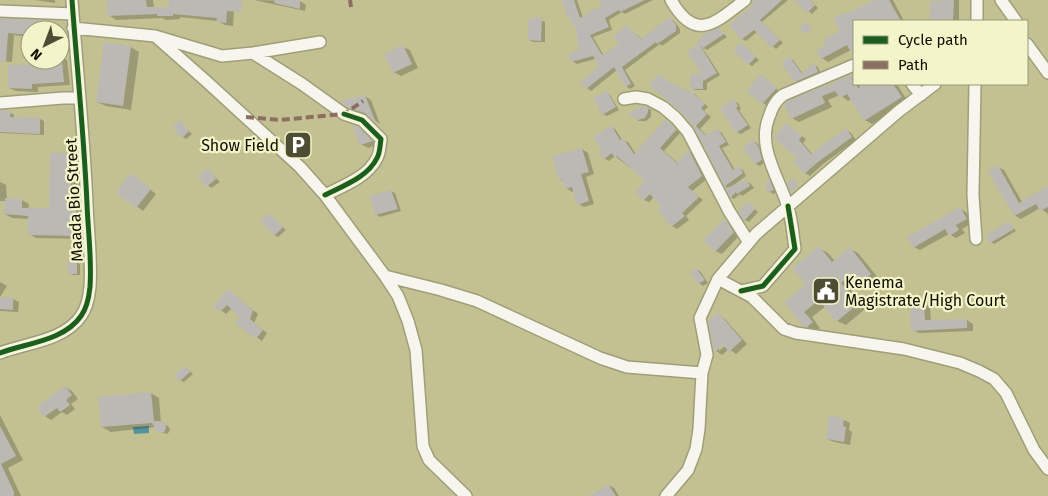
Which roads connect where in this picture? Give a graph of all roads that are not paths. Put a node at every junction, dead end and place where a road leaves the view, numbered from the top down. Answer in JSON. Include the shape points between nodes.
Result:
{"nodes":[{"id":1,"x":72,"y":0,"type":"edge"},
{"id":2,"x":671,"y":0,"type":"edge"},
{"id":3,"x":745,"y":0,"type":"edge"},
{"id":4,"x":977,"y":0,"type":"edge"},
{"id":5,"x":1001,"y":0,"type":"edge"},
{"id":6,"x":0,"y":11,"type":"edge"},
{"id":7,"x":73,"y":14,"type":"junction"},
{"id":8,"x":977,"y":20,"type":"edge"},
{"id":9,"x":1015,"y":20,"type":"edge"},
{"id":10,"x":73,"y":28,"type":"junction"},
{"id":11,"x":155,"y":36,"type":"junction"},
{"id":12,"x":320,"y":42,"type":"dead end"},
{"id":13,"x":1028,"y":45,"type":"edge"},
{"id":14,"x":253,"y":53,"type":"junction"},
{"id":15,"x":853,"y":65,"type":"edge"},
{"id":16,"x":1048,"y":73,"type":"edge"},
{"id":17,"x":913,"y":85,"type":"edge"},
{"id":18,"x":935,"y":85,"type":"edge"},
{"id":19,"x":975,"y":85,"type":"edge"},
{"id":20,"x":921,"y":95,"type":"junction"},
{"id":21,"x":80,"y":98,"type":"junction"},
{"id":22,"x":624,"y":99,"type":"dead end"},
{"id":23,"x":0,"y":103,"type":"edge"},
{"id":24,"x":325,"y":195,"type":"junction"},
{"id":25,"x":788,"y":206,"type":"junction"},
{"id":26,"x":976,"y":239,"type":"dead end"},
{"id":27,"x":748,"y":241,"type":"junction"},
{"id":28,"x":385,"y":276,"type":"junction"},
{"id":29,"x":718,"y":279,"type":"junction"},
{"id":30,"x":741,"y":291,"type":"junction"},
{"id":31,"x":4,"y":352,"type":"edge"},
{"id":32,"x":702,"y":373,"type":"junction"},
{"id":33,"x":1048,"y":469,"type":"edge"},
{"id":34,"x":466,"y":496,"type":"edge"},
{"id":35,"x":666,"y":496,"type":"edge"}],
"edges":[{"from":1,"to":7,"type":"street","name":"Maada Bio Street"},
{"from":2,"to":3,"type":"street","via":[[686,19],[702,26],[714,24]]},
{"from":4,"to":8,"type":"street"},
{"from":5,"to":9,"type":"street"},
{"from":6,"to":7,"type":"street"},
{"from":7,"to":10,"type":"street","name":"Maada Bio Street"},
{"from":10,"to":11,"type":"street"},
{"from":10,"to":21,"type":"street","name":"Maada Bio Street"},
{"from":11,"to":14,"type":"street","via":[[222,56]]},
{"from":11,"to":24,"type":"street","via":[[267,136]]},
{"from":12,"to":14,"type":"street"},
{"from":13,"to":16,"type":"street"},
{"from":14,"to":24,"type":"street","via":[[344,114],[362,120],[381,139],[378,157],[369,170]]},
{"from":15,"to":25,"type":"street","via":[[783,95],[772,107],[764,139]]},
{"from":17,"to":20,"type":"street"},
{"from":18,"to":20,"type":"street"},
{"from":19,"to":26,"type":"street","via":[[973,195]]},
{"from":20,"to":25,"type":"street"},
{"from":21,"to":23,"type":"street"},
{"from":21,"to":31,"type":"street","name":"Maada Bio Street","via":[[89,246],[88,301],[72,327]]},
{"from":22,"to":27,"type":"street","via":[[648,99],[676,118],[688,132]]},
{"from":24,"to":28,"type":"street"},
{"from":25,"to":27,"type":"street"},
{"from":25,"to":30,"type":"street","via":[[795,249],[763,286]]},
{"from":27,"to":29,"type":"street"},
{"from":28,"to":32,"type":"street","via":[[476,301],[600,358],[627,366]]},
{"from":28,"to":34,"type":"street","via":[[398,296],[416,350],[422,446],[430,460]]},
{"from":29,"to":30,"type":"street"},
{"from":29,"to":32,"type":"street","via":[[700,318],[708,355]]},
{"from":30,"to":33,"type":"street","via":[[764,307],[784,329],[904,349],[960,363],[994,379],[1006,393],[1034,450]]},
{"from":32,"to":35,"type":"street","via":[[696,449],[688,470]]}]}
